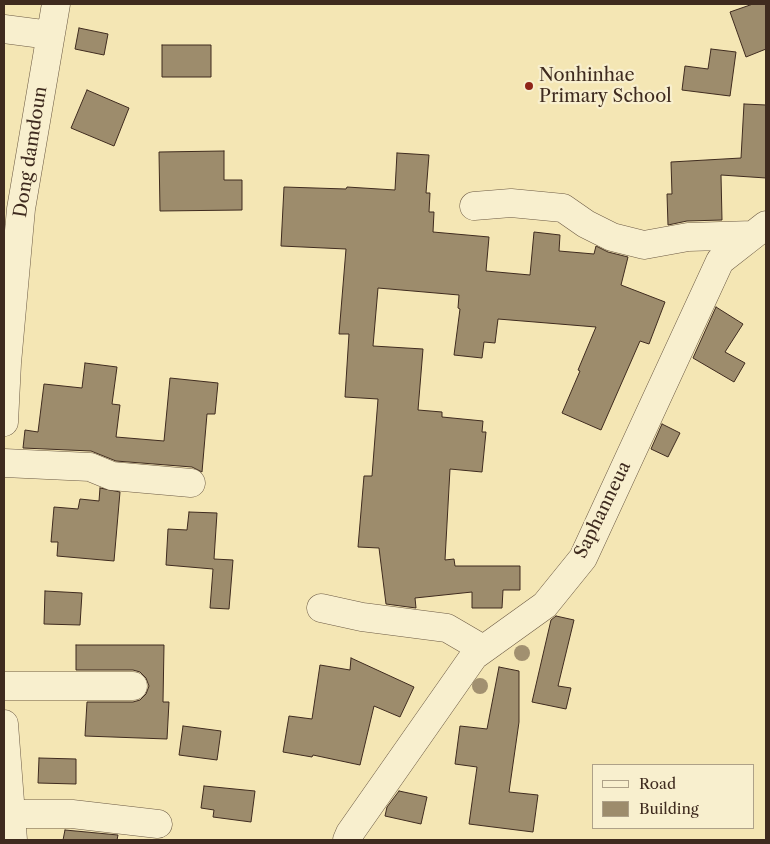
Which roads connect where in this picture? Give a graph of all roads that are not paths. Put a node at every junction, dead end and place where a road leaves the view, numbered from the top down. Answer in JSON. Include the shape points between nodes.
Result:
{"nodes":[{"id":1,"x":56,"y":4,"type":"edge"},
{"id":2,"x":4,"y":29,"type":"edge"},
{"id":3,"x":50,"y":35,"type":"junction"},
{"id":4,"x":474,"y":206,"type":"dead end"},
{"id":5,"x":12,"y":208,"type":"edge"},
{"id":6,"x":760,"y":230,"type":"edge"},
{"id":7,"x":5,"y":363,"type":"edge"},
{"id":8,"x":4,"y":422,"type":"edge"},
{"id":9,"x":4,"y":463,"type":"edge"},
{"id":10,"x":191,"y":483,"type":"dead end"},
{"id":11,"x":320,"y":608,"type":"dead end"},
{"id":12,"x":483,"y":649,"type":"junction"},
{"id":13,"x":4,"y":686,"type":"edge"},
{"id":14,"x":133,"y":686,"type":"dead end"},
{"id":15,"x":4,"y":724,"type":"edge"},
{"id":16,"x":158,"y":824,"type":"dead end"},
{"id":17,"x":12,"y":827,"type":"edge"},
{"id":18,"x":347,"y":840,"type":"edge"}],
"edges":[{"from":1,"to":3,"type":"street","name":"Dong damdoun"},
{"from":2,"to":3,"type":"street"},
{"from":3,"to":5,"type":"street","name":"Dong damdoun"},
{"from":4,"to":6,"type":"street","via":[[512,203],[563,208],[612,237],[644,246],[688,237]]},
{"from":5,"to":7,"type":"street","name":"Dong damdoun"},
{"from":6,"to":12,"type":"street","name":"Saphanneua","via":[[720,261],[583,558],[545,605]]},
{"from":7,"to":8,"type":"street","name":"Dong damdoun"},
{"from":9,"to":10,"type":"street","via":[[90,467],[112,476]]},
{"from":11,"to":12,"type":"street","via":[[447,628]]},
{"from":12,"to":18,"type":"street","name":"Saphanneua","via":[[474,656]]},
{"from":13,"to":14,"type":"street"},
{"from":15,"to":17,"type":"street"},
{"from":16,"to":17,"type":"street","via":[[72,814]]}]}
